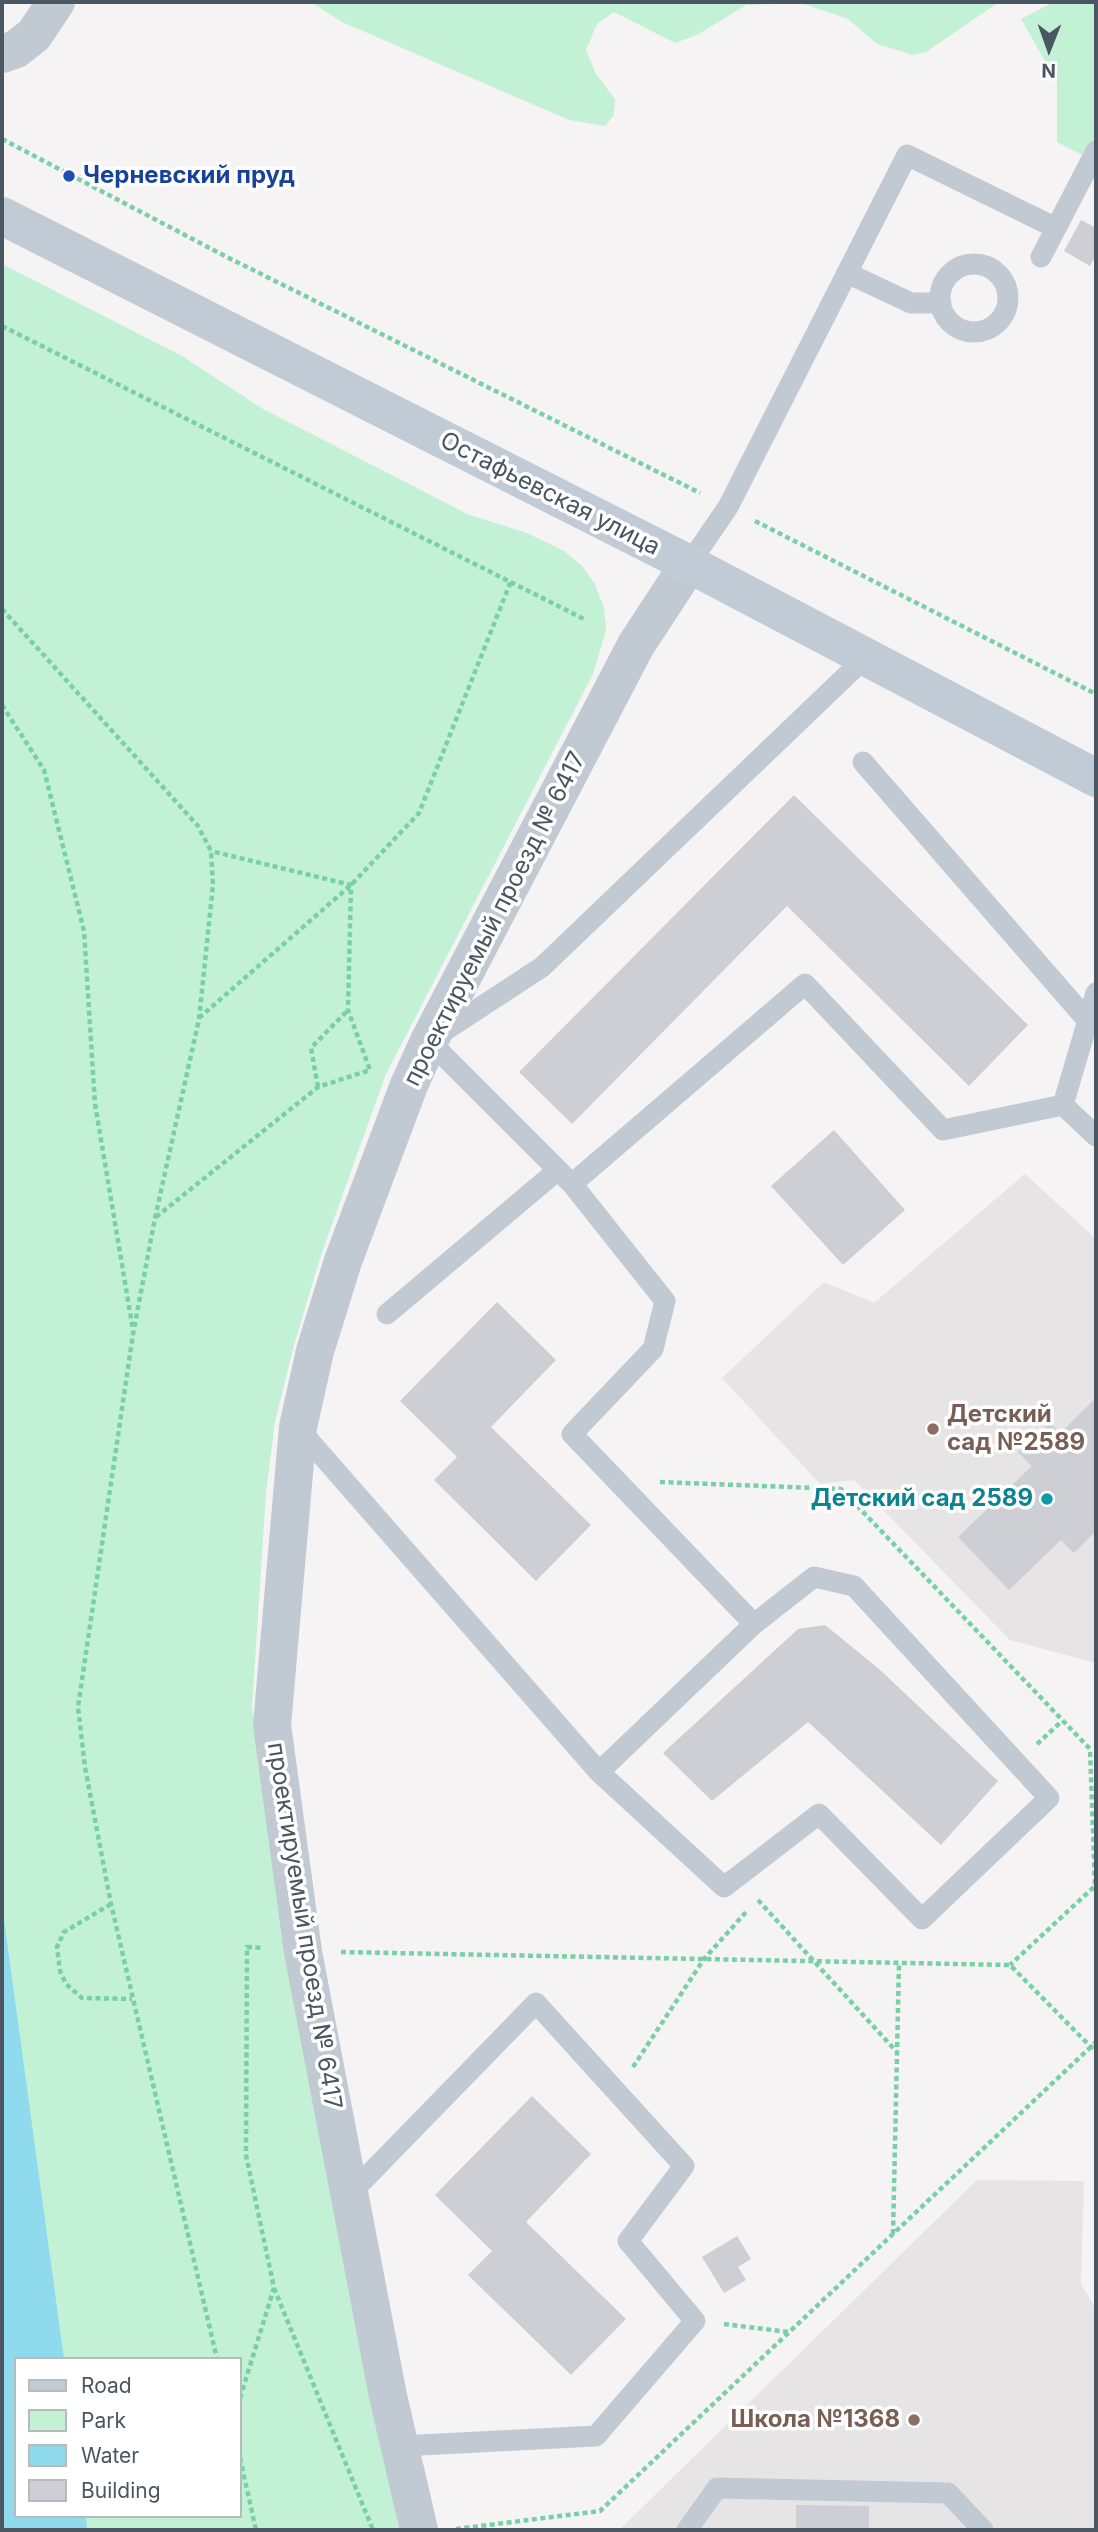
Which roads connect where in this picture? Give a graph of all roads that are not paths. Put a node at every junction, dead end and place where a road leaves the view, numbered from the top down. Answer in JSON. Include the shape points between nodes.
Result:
{"nodes":[{"id":1,"x":56,"y":2,"type":"edge"},
{"id":2,"x":2,"y":54,"type":"edge"},
{"id":3,"x":1096,"y":152,"type":"edge"},
{"id":4,"x":2,"y":215,"type":"edge"},
{"id":5,"x":1056,"y":228,"type":"junction"},
{"id":6,"x":1041,"y":257,"type":"dead end"},
{"id":7,"x":847,"y":273,"type":"junction"},
{"id":8,"x":941,"y":303,"type":"dead end"},
{"id":9,"x":689,"y":564,"type":"junction"},
{"id":10,"x":866,"y":657,"type":"junction"},
{"id":11,"x":863,"y":762,"type":"dead end"},
{"id":12,"x":1096,"y":778,"type":"edge"},
{"id":13,"x":1096,"y":993,"type":"edge"},
{"id":14,"x":1088,"y":1021,"type":"junction"},
{"id":15,"x":429,"y":1041,"type":"junction"},
{"id":16,"x":1063,"y":1105,"type":"junction"},
{"id":17,"x":1096,"y":1136,"type":"edge"},
{"id":18,"x":565,"y":1177,"type":"junction"},
{"id":19,"x":387,"y":1314,"type":"dead end"},
{"id":20,"x":298,"y":1427,"type":"junction"},
{"id":21,"x":754,"y":1624,"type":"junction"},
{"id":22,"x":599,"y":1772,"type":"junction"},
{"id":23,"x":349,"y":2195,"type":"junction"},
{"id":24,"x":400,"y":2446,"type":"junction"},
{"id":25,"x":419,"y":2530,"type":"edge"},
{"id":26,"x":687,"y":2530,"type":"edge"},
{"id":27,"x":983,"y":2530,"type":"edge"}],
"edges":[{"from":1,"to":2,"type":"street","via":[[34,35]]},
{"from":3,"to":5,"type":"lane"},
{"from":4,"to":9,"type":"street","name":"Остафьевская улица"},
{"from":5,"to":6,"type":"lane"},
{"from":5,"to":7,"type":"lane","via":[[907,155]]},
{"from":7,"to":8,"type":"lane","via":[[911,303]]},
{"from":7,"to":9,"type":"lane","via":[[728,507]]},
{"from":9,"to":10,"type":"street","name":"Остафьевская улица"},
{"from":9,"to":15,"type":"street","name":"проектируемый проезд № 6417","via":[[636,645]]},
{"from":10,"to":12,"type":"street","name":"Остафьевская улица"},
{"from":10,"to":15,"type":"lane","via":[[542,967]]},
{"from":11,"to":14,"type":"lane"},
{"from":13,"to":14,"type":"lane"},
{"from":14,"to":16,"type":"lane"},
{"from":15,"to":18,"type":"lane"},
{"from":15,"to":20,"type":"street","name":"проектируемый проезд № 6417","via":[[343,1261]]},
{"from":16,"to":17,"type":"lane"},
{"from":16,"to":18,"type":"lane","via":[[943,1130],[805,984]]},
{"from":18,"to":19,"type":"lane"},
{"from":18,"to":21,"type":"lane","via":[[665,1301],[653,1349],[572,1434]]},
{"from":20,"to":22,"type":"lane"},
{"from":20,"to":23,"type":"street","name":"проектируемый проезд № 6417","via":[[272,1725],[303,1952]]},
{"from":21,"to":22,"type":"lane"},
{"from":21,"to":22,"type":"lane","via":[[814,1577],[854,1586],[1049,1798],[922,1919],[819,1814],[724,1887]]},
{"from":23,"to":24,"type":"street","name":"проектируемый проезд № 6417"},
{"from":23,"to":24,"type":"lane","via":[[536,2003],[684,2166],[628,2241],[695,2321],[596,2436]]},
{"from":24,"to":25,"type":"street","name":"проектируемый проезд № 6417"},
{"from":26,"to":27,"type":"lane","via":[[717,2487],[948,2493]]}]}
